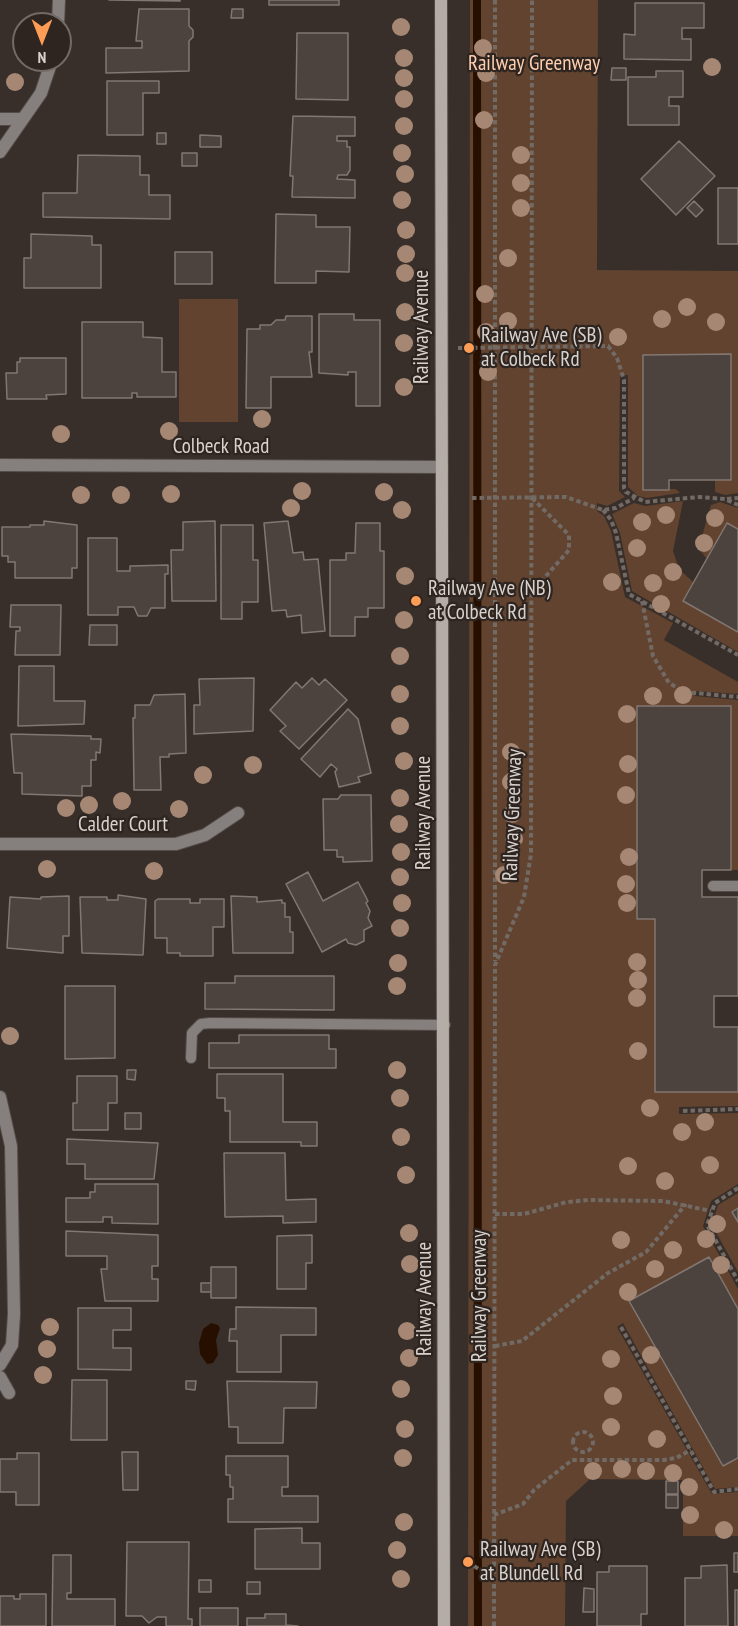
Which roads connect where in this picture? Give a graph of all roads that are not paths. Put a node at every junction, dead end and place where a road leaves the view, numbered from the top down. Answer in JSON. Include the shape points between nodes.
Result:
{"nodes":[{"id":1,"x":441,"y":0,"type":"edge"},
{"id":2,"x":48,"y":72,"type":"edge"},
{"id":3,"x":0,"y":119,"type":"edge"},
{"id":4,"x":23,"y":119,"type":"junction"},
{"id":5,"x":0,"y":152,"type":"edge"},
{"id":6,"x":0,"y":465,"type":"edge"},
{"id":7,"x":442,"y":467,"type":"junction"},
{"id":8,"x":238,"y":813,"type":"dead end"},
{"id":9,"x":0,"y":844,"type":"edge"},
{"id":10,"x":713,"y":886,"type":"dead end"},
{"id":11,"x":738,"y":886,"type":"edge"},
{"id":12,"x":445,"y":1025,"type":"junction"},
{"id":13,"x":191,"y":1058,"type":"dead end"},
{"id":14,"x":0,"y":1099,"type":"edge"},
{"id":15,"x":0,"y":1365,"type":"edge"},
{"id":16,"x":0,"y":1377,"type":"edge"},
{"id":17,"x":9,"y":1394,"type":"dead end"},
{"id":18,"x":444,"y":1626,"type":"edge"}],
"edges":[{"from":1,"to":7,"type":"main road","name":"Railway Avenue"},
{"from":2,"to":4,"type":"street","via":[[41,93]]},
{"from":3,"to":4,"type":"street"},
{"from":4,"to":5,"type":"street"},
{"from":6,"to":7,"type":"street","name":"Colbeck Road"},
{"from":7,"to":12,"type":"main road","name":"Railway Avenue"},
{"from":8,"to":9,"type":"street","name":"Calder Court","via":[[206,835],[176,844]]},
{"from":10,"to":11,"type":"lane"},
{"from":12,"to":13,"type":"lane","via":[[201,1024],[192,1033]]},
{"from":12,"to":18,"type":"main road","name":"Railway Avenue"},
{"from":14,"to":15,"type":"street","via":[[12,1164],[14,1333]]},
{"from":16,"to":17,"type":"street"}]}
